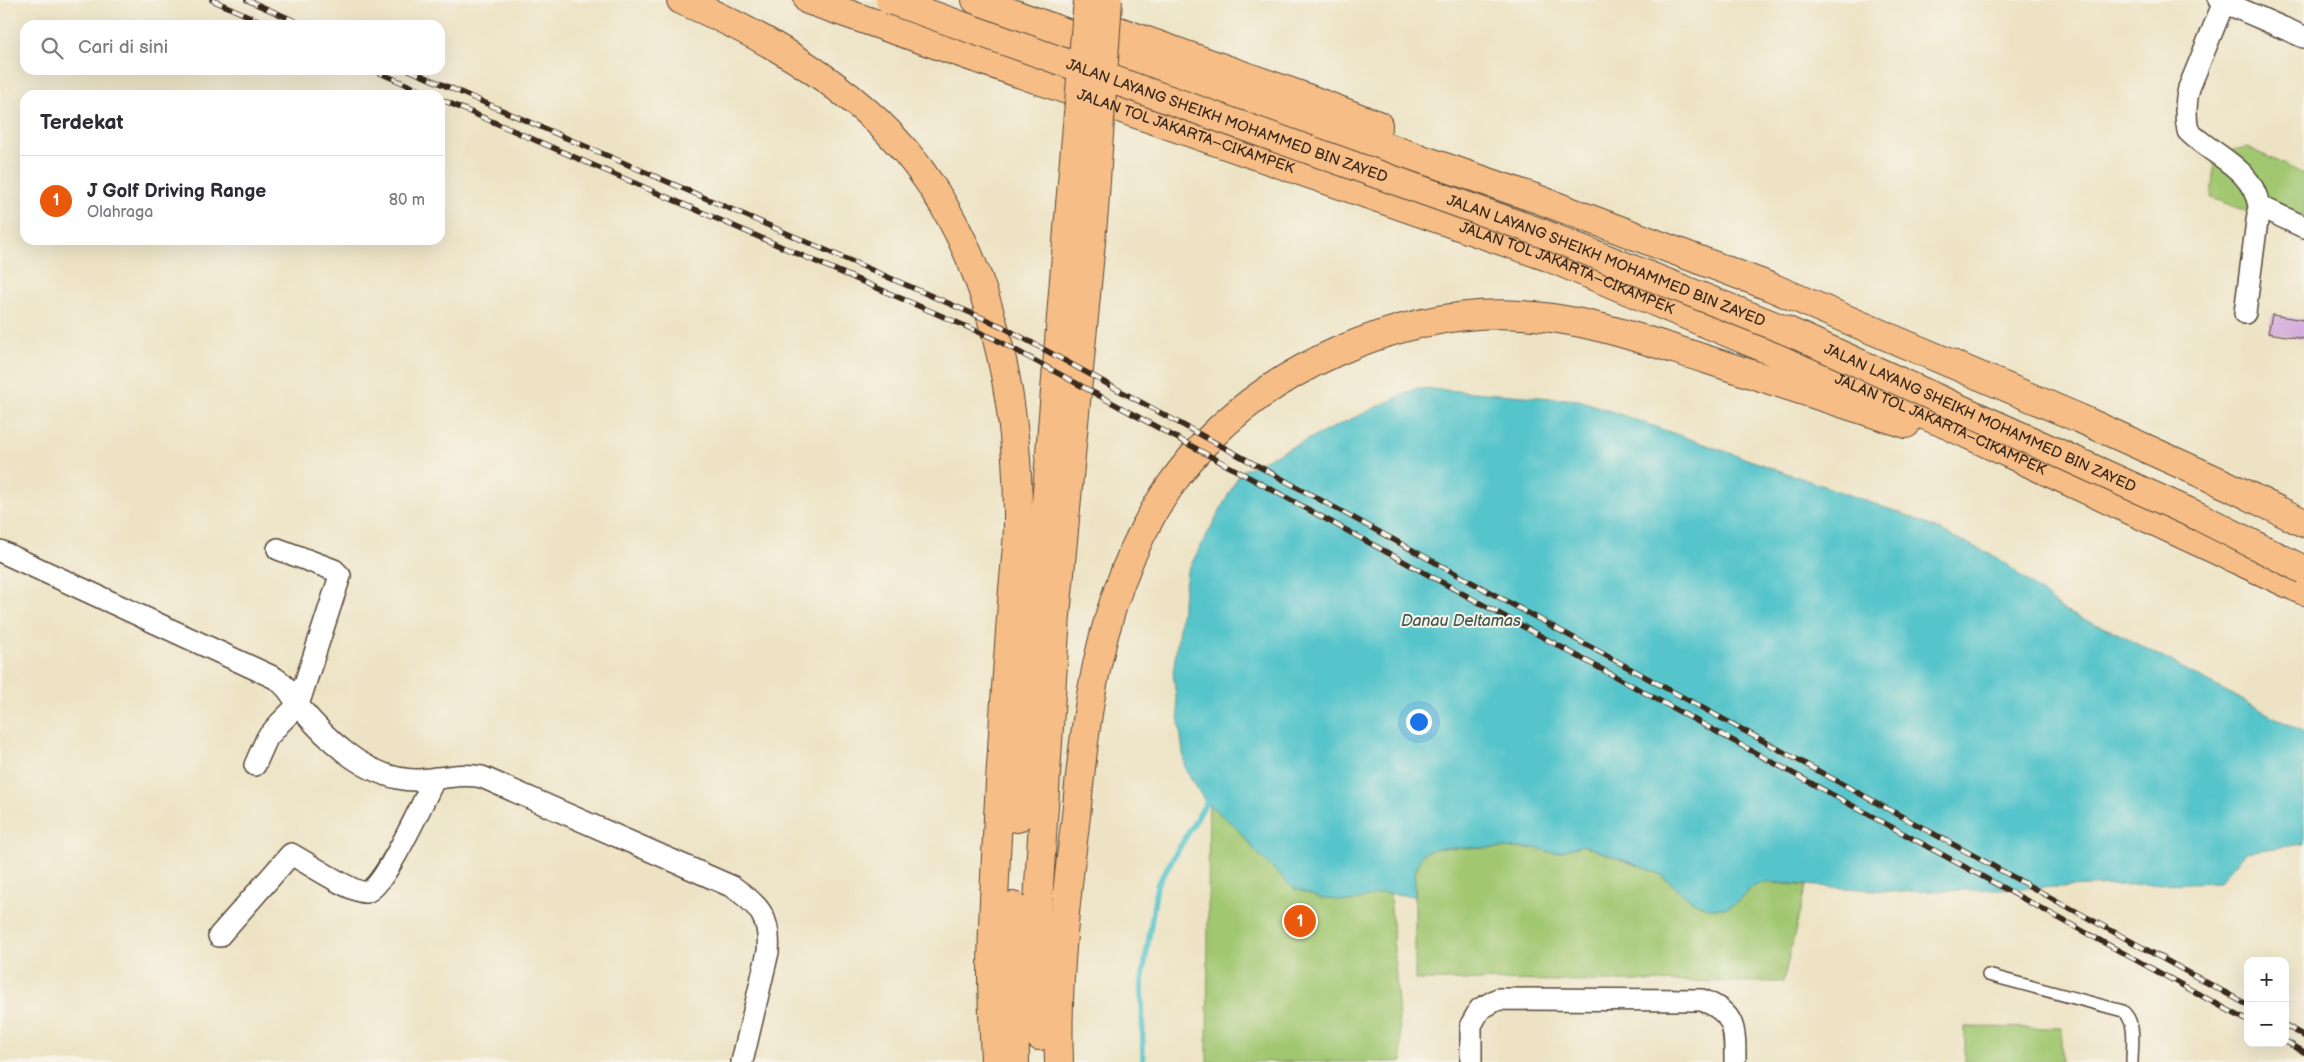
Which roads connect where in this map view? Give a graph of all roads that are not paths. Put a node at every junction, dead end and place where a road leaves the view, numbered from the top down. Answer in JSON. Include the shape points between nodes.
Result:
{"nodes":[{"id":1,"x":681,"y":0,"type":"edge"},
{"id":2,"x":808,"y":0,"type":"edge"},
{"id":3,"x":890,"y":0,"type":"edge"},
{"id":4,"x":941,"y":0,"type":"edge"},
{"id":5,"x":976,"y":0,"type":"edge"},
{"id":6,"x":1029,"y":0,"type":"edge"},
{"id":7,"x":1088,"y":0,"type":"edge"},
{"id":8,"x":1108,"y":0,"type":"edge"},
{"id":9,"x":2222,"y":1,"type":"edge"},
{"id":10,"x":2304,"y":37,"type":"edge"},
{"id":11,"x":1535,"y":198,"type":"junction"},
{"id":12,"x":2258,"y":206,"type":"junction"},
{"id":13,"x":1082,"y":207,"type":"junction"},
{"id":14,"x":2304,"y":227,"type":"edge"},
{"id":15,"x":2245,"y":313,"type":"dead end"},
{"id":16,"x":2043,"y":469,"type":"junction"},
{"id":17,"x":2304,"y":524,"type":"edge"},
{"id":18,"x":278,"y":549,"type":"dead end"},
{"id":19,"x":0,"y":551,"type":"edge"},
{"id":20,"x":2304,"y":553,"type":"edge"},
{"id":21,"x":2304,"y":570,"type":"edge"},
{"id":22,"x":2304,"y":591,"type":"edge"},
{"id":23,"x":298,"y":705,"type":"junction"},
{"id":24,"x":254,"y":765,"type":"dead end"},
{"id":25,"x":1010,"y":776,"type":"junction"},
{"id":26,"x":434,"y":778,"type":"junction"},
{"id":27,"x":219,"y":936,"type":"dead end"},
{"id":28,"x":1988,"y":975,"type":"dead end"},
{"id":29,"x":742,"y":1062,"type":"edge"},
{"id":30,"x":995,"y":1062,"type":"edge"},
{"id":31,"x":1015,"y":1062,"type":"edge"},
{"id":32,"x":1040,"y":1062,"type":"edge"},
{"id":33,"x":1059,"y":1062,"type":"edge"},
{"id":34,"x":1471,"y":1062,"type":"edge"},
{"id":35,"x":1735,"y":1062,"type":"edge"},
{"id":36,"x":2132,"y":1062,"type":"edge"}],
"edges":[{"from":1,"to":25,"type":"highway","via":[[782,49],[818,72],[879,122],[903,149],[959,231],[993,326],[1011,416],[1018,522]]},
{"from":2,"to":16,"type":"highway","name":"JALAN TOL JAKARTA–CIKAMPEK","via":[[1548,257],[1846,381]]},
{"from":3,"to":21,"type":"highway","name":"JALAN LAYANG SHEIKH MOHAMMED BIN ZAYED","bridge":true,"via":[[1539,232],[1790,332],[2200,517]]},
{"from":4,"to":20,"type":"highway","name":"JALAN LAYANG SHEIKH MOHAMMED BIN ZAYED","bridge":true,"via":[[1775,309],[2200,502]]},
{"from":5,"to":11,"type":"highway","via":[[1296,116]]},
{"from":6,"to":11,"type":"highway","via":[[1299,95],[1474,162],[1513,182]]},
{"from":7,"to":13,"type":"highway","bridge":true},
{"from":8,"to":13,"type":"highway","bridge":true},
{"from":9,"to":10,"type":"street"},
{"from":9,"to":12,"type":"street","via":[[2189,88],[2185,116],[2188,131],[2197,140],[2247,177],[2254,188]]},
{"from":11,"to":17,"type":"highway","via":[[1771,287],[2230,486]]},
{"from":12,"to":14,"type":"street"},
{"from":12,"to":15,"type":"street"},
{"from":13,"to":25,"type":"highway","via":[[1042,565]]},
{"from":13,"to":32,"type":"highway","via":[[1037,917]]},
{"from":16,"to":22,"type":"highway","name":"JALAN TOL JAKARTA–CIKAMPEK"},
{"from":16,"to":33,"type":"highway","via":[[1653,342],[1555,318],[1498,314],[1399,328],[1372,336],[1286,378],[1232,417],[1184,467],[1152,513],[1123,573],[1099,656],[1084,742],[1057,1010]]},
{"from":18,"to":23,"type":"street","via":[[334,570],[340,576]]},
{"from":19,"to":23,"type":"street","via":[[276,678],[285,684]]},
{"from":23,"to":24,"type":"street","via":[[267,738]]},
{"from":23,"to":26,"type":"street","via":[[350,757],[397,778],[424,781]]},
{"from":25,"to":30,"type":"highway","via":[[992,971]]},
{"from":25,"to":31,"type":"highway"},
{"from":26,"to":27,"type":"street","via":[[386,872],[372,889],[364,892],[350,888],[291,854]]},
{"from":26,"to":29,"type":"street","via":[[460,774],[482,777],[733,887],[749,898],[762,912],[769,938]]},
{"from":28,"to":36,"type":"lane","via":[[2124,1012],[2130,1017],[2132,1027]]},
{"from":34,"to":35,"type":"street","via":[[1471,1025],[1480,1009],[1498,999],[1702,1000],[1719,1006],[1731,1020]]}]}
